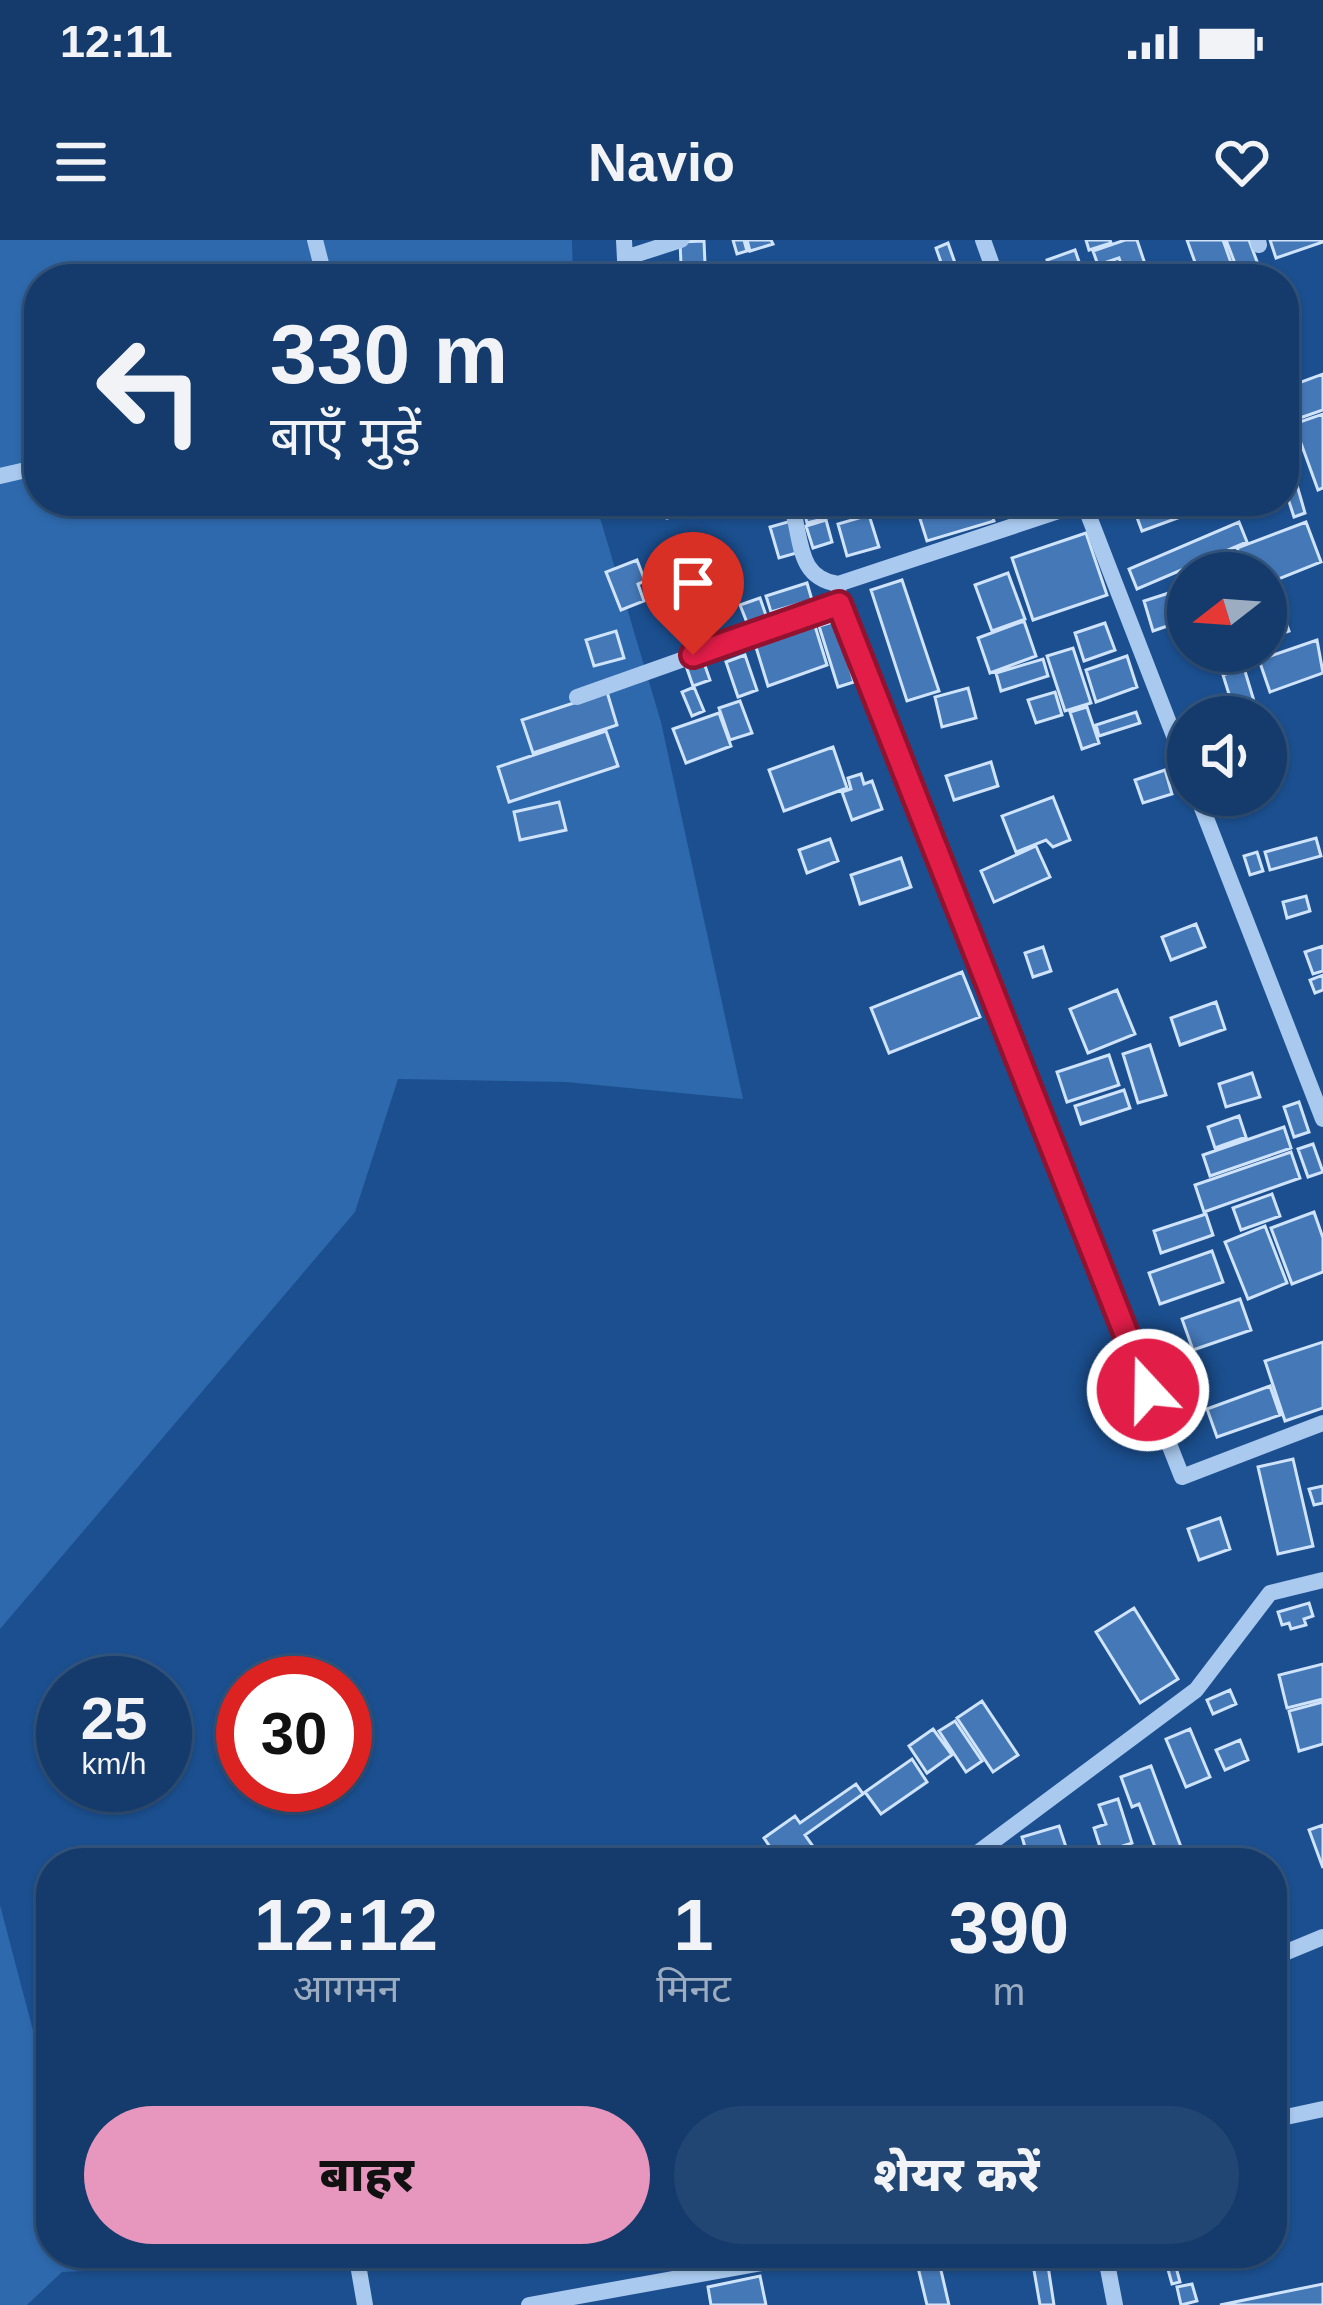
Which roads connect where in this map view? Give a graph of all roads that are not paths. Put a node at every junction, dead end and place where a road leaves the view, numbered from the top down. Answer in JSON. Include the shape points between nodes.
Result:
{"nodes":[{"id":1,"x":681,"y":240,"type":"edge"},
{"id":2,"x":625,"y":249,"type":"edge"},
{"id":3,"x":794,"y":516,"type":"edge"},
{"id":4,"x":1047,"y":516,"type":"edge"},
{"id":5,"x":1090,"y":516,"type":"edge"},
{"id":6,"x":838,"y":594,"type":"junction"},
{"id":7,"x":577,"y":697,"type":"dead end"},
{"id":8,"x":1167,"y":717,"type":"edge"},
{"id":9,"x":1205,"y":816,"type":"edge"},
{"id":10,"x":1323,"y":1119,"type":"edge"},
{"id":11,"x":1323,"y":1424,"type":"edge"},
{"id":12,"x":1323,"y":1580,"type":"edge"},
{"id":13,"x":984,"y":1848,"type":"edge"},
{"id":14,"x":1323,"y":1937,"type":"edge"},
{"id":15,"x":1287,"y":1952,"type":"edge"},
{"id":16,"x":1323,"y":2109,"type":"edge"},
{"id":17,"x":1287,"y":2117,"type":"edge"},
{"id":18,"x":359,"y":2268,"type":"edge"},
{"id":19,"x":734,"y":2268,"type":"edge"},
{"id":20,"x":1108,"y":2268,"type":"edge"},
{"id":21,"x":365,"y":2305,"type":"edge"},
{"id":22,"x":529,"y":2305,"type":"edge"},
{"id":23,"x":1115,"y":2305,"type":"edge"}],
"edges":[{"from":1,"to":2,"type":"street"},
{"from":3,"to":6,"type":"street","via":[[809,572]]},
{"from":4,"to":6,"type":"street"},
{"from":5,"to":8,"type":"street"},
{"from":6,"to":7,"type":"street"},
{"from":6,"to":11,"type":"street","via":[[1182,1477]]},
{"from":9,"to":10,"type":"street"},
{"from":12,"to":13,"type":"street","via":[[1270,1593],[1196,1690]]},
{"from":14,"to":15,"type":"street"},
{"from":16,"to":17,"type":"street"},
{"from":18,"to":21,"type":"street"},
{"from":19,"to":22,"type":"street"},
{"from":20,"to":23,"type":"street"}]}
